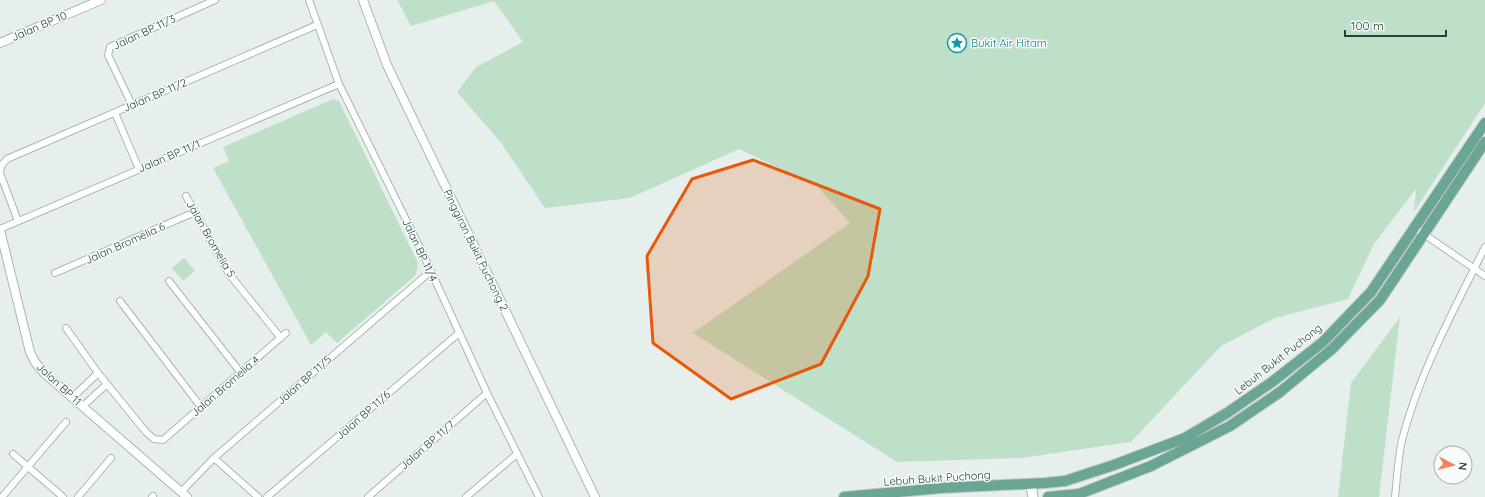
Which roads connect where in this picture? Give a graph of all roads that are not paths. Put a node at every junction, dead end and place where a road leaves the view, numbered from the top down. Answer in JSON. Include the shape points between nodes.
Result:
{"nodes":[{"id":1,"x":101,"y":0,"type":"edge"},
{"id":2,"x":214,"y":0,"type":"edge"},
{"id":3,"x":309,"y":0,"type":"edge"},
{"id":4,"x":363,"y":0,"type":"edge"},
{"id":5,"x":317,"y":26,"type":"junction"},
{"id":6,"x":0,"y":43,"type":"edge"},
{"id":7,"x":339,"y":84,"type":"junction"},
{"id":8,"x":132,"y":105,"type":"junction"},
{"id":9,"x":115,"y":113,"type":"junction"},
{"id":10,"x":1485,"y":123,"type":"edge"},
{"id":11,"x":1485,"y":142,"type":"edge"},
{"id":12,"x":140,"y":169,"type":"junction"},
{"id":13,"x":0,"y":173,"type":"edge"},
{"id":14,"x":186,"y":196,"type":"dead end"},
{"id":15,"x":195,"y":212,"type":"junction"},
{"id":16,"x":18,"y":221,"type":"junction"},
{"id":17,"x":0,"y":229,"type":"edge"},
{"id":18,"x":1420,"y":231,"type":"junction"},
{"id":19,"x":1485,"y":247,"type":"edge"},
{"id":20,"x":1475,"y":268,"type":"junction"},
{"id":21,"x":431,"y":271,"type":"junction"},
{"id":22,"x":54,"y":273,"type":"dead end"},
{"id":23,"x":1485,"y":276,"type":"edge"},
{"id":24,"x":169,"y":282,"type":"dead end"},
{"id":25,"x":120,"y":302,"type":"dead end"},
{"id":26,"x":66,"y":328,"type":"dead end"},
{"id":27,"x":286,"y":333,"type":"dead end"},
{"id":28,"x":459,"y":333,"type":"junction"},
{"id":29,"x":281,"y":338,"type":"junction"},
{"id":30,"x":98,"y":373,"type":"junction"},
{"id":31,"x":240,"y":373,"type":"junction"},
{"id":32,"x":107,"y":384,"type":"junction"},
{"id":33,"x":487,"y":393,"type":"junction"},
{"id":34,"x":72,"y":398,"type":"junction"},
{"id":35,"x":83,"y":406,"type":"junction"},
{"id":36,"x":201,"y":407,"type":"junction"},
{"id":37,"x":66,"y":422,"type":"dead end"},
{"id":38,"x":1185,"y":438,"type":"junction"},
{"id":39,"x":1189,"y":448,"type":"junction"},
{"id":40,"x":13,"y":454,"type":"dead end"},
{"id":41,"x":517,"y":454,"type":"junction"},
{"id":42,"x":111,"y":458,"type":"dead end"},
{"id":43,"x":214,"y":458,"type":"junction"},
{"id":44,"x":27,"y":467,"type":"junction"},
{"id":45,"x":1045,"y":483,"type":"junction"},
{"id":46,"x":1031,"y":484,"type":"junction"},
{"id":47,"x":184,"y":494,"type":"edge"},
{"id":48,"x":1078,"y":496,"type":"edge"},
{"id":49,"x":2,"y":497,"type":"edge"},
{"id":50,"x":63,"y":497,"type":"edge"},
{"id":51,"x":78,"y":497,"type":"edge"},
{"id":52,"x":258,"y":497,"type":"edge"},
{"id":53,"x":267,"y":497,"type":"edge"},
{"id":54,"x":368,"y":497,"type":"edge"},
{"id":55,"x":466,"y":497,"type":"edge"},
{"id":56,"x":539,"y":497,"type":"edge"},
{"id":57,"x":595,"y":497,"type":"edge"},
{"id":58,"x":844,"y":497,"type":"edge"},
{"id":59,"x":1033,"y":497,"type":"edge"},
{"id":60,"x":1047,"y":497,"type":"edge"},
{"id":61,"x":1395,"y":497,"type":"edge"}],
"edges":[{"from":1,"to":6,"type":"street","name":"Jalan BP 10"},
{"from":2,"to":8,"type":"street","name":"Jalan BP 11/3","via":[[110,47],[108,55]]},
{"from":3,"to":5,"type":"street","name":"Jalan BP 11/4"},
{"from":4,"to":57,"type":"street","name":"Pinggiran Bukit Puchong 2","via":[[387,65]]},
{"from":5,"to":7,"type":"street","name":"Jalan BP 11/4"},
{"from":5,"to":8,"type":"street","name":"Jalan BP 11/2"},
{"from":7,"to":12,"type":"street","name":"Jalan BP 11/1"},
{"from":7,"to":21,"type":"street","name":"Jalan BP 11/4"},
{"from":8,"to":9,"type":"street","name":"Jalan BP 11/2"},
{"from":9,"to":12,"type":"street"},
{"from":9,"to":13,"type":"street","name":"Jalan BP 11/2","via":[[7,159],[1,166]]},
{"from":10,"to":18,"type":"main road","name":"Lebuh Bukit Puchong"},
{"from":11,"to":18,"type":"main road","name":"Lebuh Bukit Puchong"},
{"from":12,"to":16,"type":"street","name":"Jalan BP 11/1"},
{"from":13,"to":16,"type":"street","name":"Jalan BP 11/2"},
{"from":14,"to":15,"type":"street","name":"Jalan Bromelia 5"},
{"from":15,"to":22,"type":"street","name":"Jalan Bromelia 6"},
{"from":15,"to":29,"type":"street","name":"Jalan Bromelia 5","via":[[229,274]]},
{"from":16,"to":17,"type":"street","name":"Jalan BP 11/1"},
{"from":17,"to":34,"type":"street","name":"Jalan BP 11","via":[[30,352],[44,373]]},
{"from":18,"to":20,"type":"street"},
{"from":18,"to":38,"type":"main road","name":"Lebuh Bukit Puchong","via":[[1371,292],[1323,342],[1272,382]]},
{"from":18,"to":39,"type":"main road","name":"Lebuh Bukit Puchong","via":[[1380,300],[1332,349],[1280,392],[1230,426]]},
{"from":19,"to":20,"type":"street"},
{"from":20,"to":23,"type":"street"},
{"from":20,"to":61,"type":"street","via":[[1427,366],[1413,403],[1402,441]]},
{"from":21,"to":28,"type":"street","name":"Jalan BP 11/4"},
{"from":21,"to":43,"type":"street","name":"Jalan BP 11/5"},
{"from":24,"to":31,"type":"street"},
{"from":25,"to":36,"type":"street"},
{"from":26,"to":30,"type":"street"},
{"from":27,"to":29,"type":"street","name":"Jalan Bromelia 4"},
{"from":28,"to":33,"type":"street","name":"Jalan BP 11/4"},
{"from":28,"to":53,"type":"street","name":"Jalan BP 11/6"},
{"from":29,"to":31,"type":"street","name":"Jalan Bromelia 4"},
{"from":30,"to":32,"type":"street"},
{"from":30,"to":34,"type":"street"},
{"from":31,"to":36,"type":"street","name":"Jalan Bromelia 4"},
{"from":32,"to":35,"type":"street"},
{"from":32,"to":36,"type":"street","name":"Jalan Bromelia 4","via":[[154,439],[163,440]]},
{"from":33,"to":41,"type":"street","name":"Jalan BP 11/4"},
{"from":33,"to":54,"type":"street","name":"Jalan BP 11/7"},
{"from":34,"to":35,"type":"street","name":"Jalan BP 11"},
{"from":35,"to":47,"type":"street","name":"Jalan BP 11"},
{"from":37,"to":44,"type":"street"},
{"from":38,"to":39,"type":"main road"},
{"from":38,"to":45,"type":"main road","name":"Lebuh Bukit Puchong","via":[[1106,468]]},
{"from":39,"to":48,"type":"main road","name":"Lebuh Bukit Puchong"},
{"from":40,"to":44,"type":"street"},
{"from":41,"to":55,"type":"street"},
{"from":41,"to":56,"type":"street","name":"Jalan BP 11/4"},
{"from":42,"to":51,"type":"street"},
{"from":43,"to":47,"type":"street","name":"Jalan BP 11/5"},
{"from":43,"to":52,"type":"street"},
{"from":44,"to":49,"type":"street"},
{"from":44,"to":50,"type":"street"},
{"from":45,"to":46,"type":"main road","name":"Lebuh Bukit Puchong"},
{"from":45,"to":60,"type":"main road"},
{"from":46,"to":58,"type":"main road","name":"Lebuh Bukit Puchong","via":[[941,488]]},
{"from":46,"to":59,"type":"main road"},
{"from":48,"to":60,"type":"main road","name":"Lebuh Bukit Puchong"}]}
